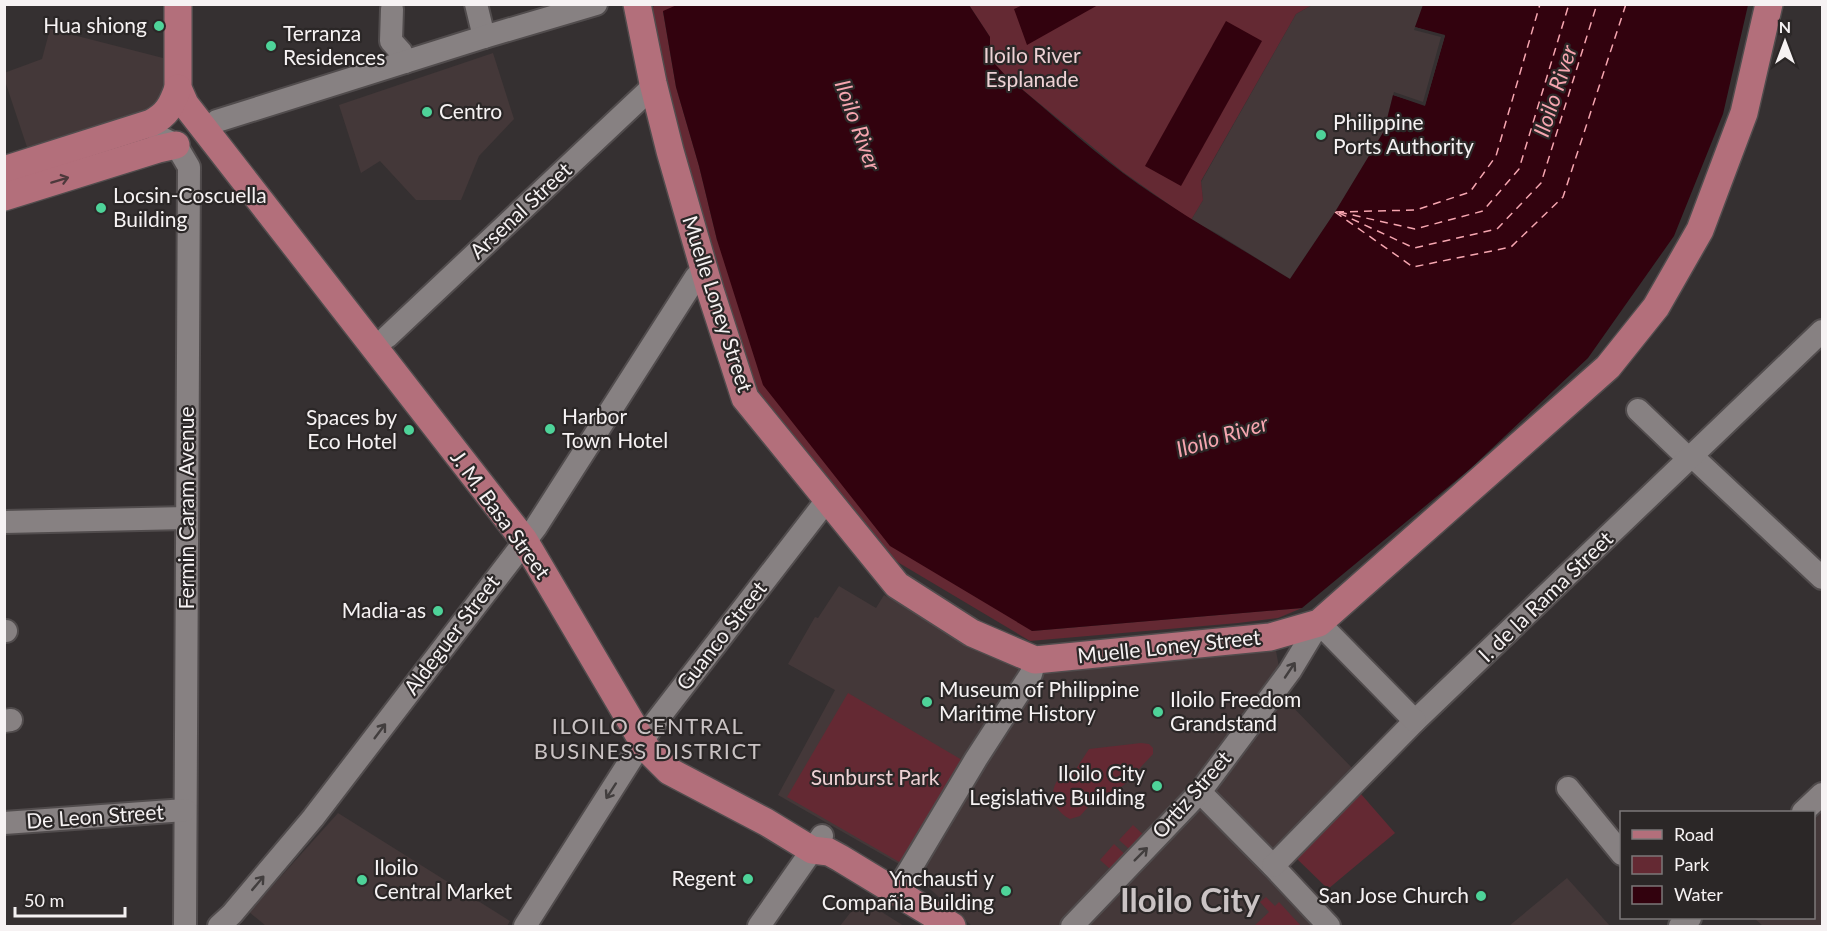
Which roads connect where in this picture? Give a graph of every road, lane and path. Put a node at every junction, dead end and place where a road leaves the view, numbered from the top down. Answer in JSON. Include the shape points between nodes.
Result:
{"nodes":[{"id":1,"x":178,"y":4,"type":"edge"},
{"id":2,"x":194,"y":4,"type":"edge"},
{"id":3,"x":476,"y":4,"type":"edge"},
{"id":4,"x":596,"y":4,"type":"edge"},
{"id":5,"x":637,"y":4,"type":"edge"},
{"id":6,"x":1770,"y":4,"type":"edge"},
{"id":7,"x":392,"y":9,"type":"dead end"},
{"id":8,"x":484,"y":37,"type":"junction"},
{"id":9,"x":405,"y":62,"type":"junction"},
{"id":10,"x":652,"y":83,"type":"junction"},
{"id":11,"x":178,"y":88,"type":"junction"},
{"id":12,"x":210,"y":125,"type":"junction"},
{"id":13,"x":126,"y":132,"type":"junction"},
{"id":14,"x":177,"y":145,"type":"junction"},
{"id":15,"x":4,"y":170,"type":"edge"},
{"id":16,"x":4,"y":197,"type":"edge"},
{"id":17,"x":704,"y":269,"type":"junction"},
{"id":18,"x":1822,"y":331,"type":"edge"},
{"id":19,"x":387,"y":338,"type":"junction"},
{"id":20,"x":1638,"y":410,"type":"dead end"},
{"id":21,"x":1691,"y":458,"type":"junction"},
{"id":22,"x":827,"y":500,"type":"junction"},
{"id":23,"x":187,"y":518,"type":"junction"},
{"id":24,"x":4,"y":522,"type":"edge"},
{"id":25,"x":530,"y":534,"type":"junction"},
{"id":26,"x":1822,"y":578,"type":"edge"},
{"id":27,"x":1319,"y":623,"type":"junction"},
{"id":28,"x":1035,"y":660,"type":"junction"},
{"id":29,"x":1415,"y":721,"type":"junction"},
{"id":30,"x":647,"y":735,"type":"junction"},
{"id":31,"x":1568,"y":788,"type":"dead end"},
{"id":32,"x":1200,"y":792,"type":"junction"},
{"id":33,"x":1822,"y":794,"type":"edge"},
{"id":34,"x":185,"y":810,"type":"junction"},
{"id":35,"x":1805,"y":811,"type":"edge"},
{"id":36,"x":4,"y":823,"type":"edge"},
{"id":37,"x":821,"y":846,"type":"junction"},
{"id":38,"x":1620,"y":852,"type":"edge"},
{"id":39,"x":1273,"y":866,"type":"junction"},
{"id":40,"x":897,"y":891,"type":"junction"},
{"id":41,"x":185,"y":927,"type":"edge"},
{"id":42,"x":219,"y":927,"type":"edge"},
{"id":43,"x":525,"y":927,"type":"edge"},
{"id":44,"x":759,"y":927,"type":"edge"},
{"id":45,"x":952,"y":927,"type":"edge"},
{"id":46,"x":1072,"y":927,"type":"edge"},
{"id":47,"x":1329,"y":927,"type":"edge"}],
"edges":[{"from":1,"to":11,"type":"main road"},
{"from":2,"to":12,"type":"main road","via":[[193,87]]},
{"from":3,"to":8,"type":"street"},
{"from":4,"to":8,"type":"street"},
{"from":5,"to":10,"type":"main road","name":"Muelle Loney Street"},
{"from":6,"to":27,"type":"main road","name":"Muelle Loney Street","via":[[1744,113],[1700,230],[1656,307],[1608,367]]},
{"from":7,"to":9,"type":"street","via":[[391,40]]},
{"from":8,"to":9,"type":"street"},
{"from":9,"to":12,"type":"street"},
{"from":10,"to":17,"type":"main road","name":"Muelle Loney Street"},
{"from":10,"to":19,"type":"street","name":"Arsenal Street","via":[[647,92]]},
{"from":11,"to":12,"type":"main road","via":[[185,104]]},
{"from":11,"to":13,"type":"main road","via":[[165,115]]},
{"from":12,"to":19,"type":"main road","name":"J. M. Basa Street"},
{"from":12,"to":25,"type":"main road","name":"J. M. Basa Street"},
{"from":13,"to":14,"type":"street","via":[[153,134]]},
{"from":13,"to":15,"type":"main road"},
{"from":16,"to":14,"type":"main road","one_way":true},
{"from":14,"to":23,"type":"street","name":"Fermin Caram Avenue","via":[[189,167]]},
{"from":17,"to":22,"type":"main road","name":"Muelle Loney Street","via":[[745,398]]},
{"from":17,"to":25,"type":"street","name":"Aldeguer Street"},
{"from":18,"to":21,"type":"street","name":"I. de la Rama Street"},
{"from":19,"to":25,"type":"main road","name":"J. M. Basa Street"},
{"from":20,"to":21,"type":"street"},
{"from":21,"to":26,"type":"street"},
{"from":21,"to":29,"type":"street","name":"I. de la Rama Street"},
{"from":22,"to":28,"type":"main road","name":"Muelle Loney Street","via":[[897,585],[972,633]]},
{"from":22,"to":30,"type":"street","name":"Guanco Street"},
{"from":23,"to":24,"type":"street"},
{"from":23,"to":34,"type":"street","name":"Fermin Caram Avenue"},
{"from":25,"to":30,"type":"main road","name":"J. M. Basa Street"},
{"from":42,"to":25,"type":"street","name":"Aldeguer Street","one_way":true,"via":[[313,818]]},
{"from":27,"to":28,"type":"main road","name":"Muelle Loney Street","via":[[1270,637]]},
{"from":27,"to":29,"type":"street"},
{"from":32,"to":27,"type":"street","name":"Ortiz Street","one_way":true,"via":[[1290,671]]},
{"from":28,"to":40,"type":"street","via":[[1031,674]]},
{"from":29,"to":39,"type":"street","name":"I. de la Rama Street"},
{"from":30,"to":37,"type":"main road","name":"J. M. Basa Street","via":[[679,760],[794,819]]},
{"from":30,"to":43,"type":"street","name":"Guanco Street","one_way":true},
{"from":31,"to":38,"type":"street"},
{"from":32,"to":39,"type":"street"},
{"from":46,"to":32,"type":"street","name":"Ortiz Street","one_way":true},
{"from":33,"to":35,"type":"street"},
{"from":34,"to":36,"type":"street","name":"De Leon Street"},
{"from":34,"to":41,"type":"street","name":"Fermin Caram Avenue"},
{"from":37,"to":40,"type":"main road","name":"J. M. Basa Street"},
{"from":37,"to":44,"type":"street"},
{"from":39,"to":47,"type":"street"},
{"from":40,"to":45,"type":"main road","name":"J. M. Basa Street"}]}
